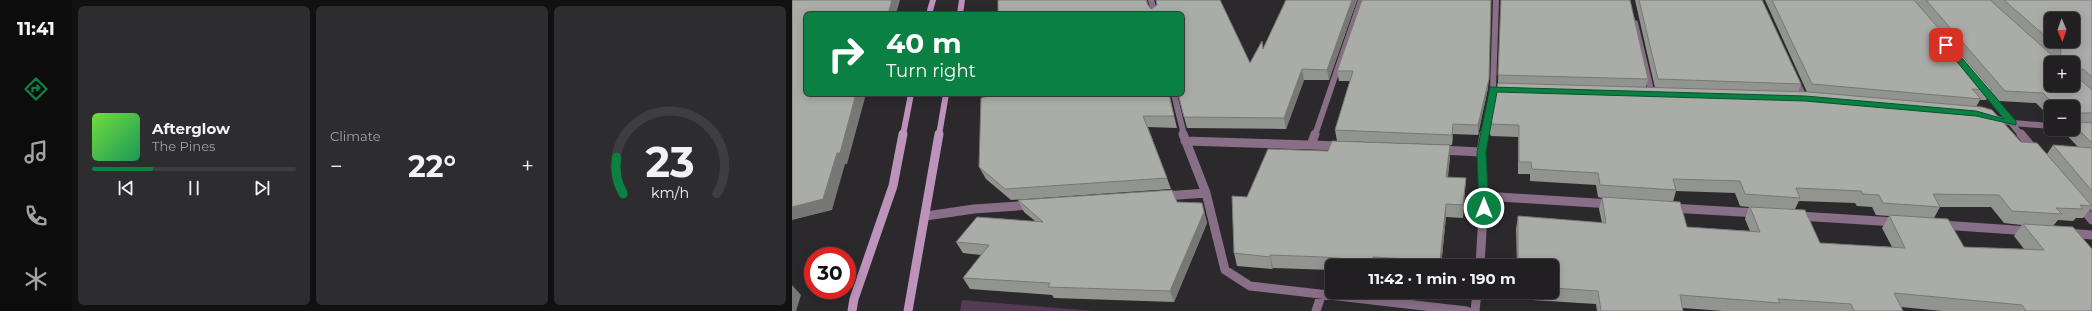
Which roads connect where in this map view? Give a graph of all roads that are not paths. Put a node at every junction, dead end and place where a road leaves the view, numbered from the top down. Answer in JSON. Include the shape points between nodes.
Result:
{"nodes":[{"id":1,"x":933,"y":0,"type":"edge"},
{"id":2,"x":962,"y":0,"type":"edge"},
{"id":3,"x":1152,"y":0,"type":"edge"},
{"id":4,"x":1361,"y":0,"type":"edge"},
{"id":5,"x":1496,"y":0,"type":"edge"},
{"id":6,"x":930,"y":12,"type":"edge"},
{"id":7,"x":960,"y":12,"type":"edge"},
{"id":8,"x":1155,"y":12,"type":"edge"},
{"id":9,"x":1633,"y":14,"type":"edge"},
{"id":10,"x":1792,"y":70,"type":"edge"},
{"id":11,"x":1978,"y":82,"type":"edge"},
{"id":12,"x":1652,"y":94,"type":"edge"},
{"id":13,"x":911,"y":96,"type":"edge"},
{"id":14,"x":946,"y":96,"type":"edge"},
{"id":15,"x":1174,"y":96,"type":"edge"},
{"id":16,"x":1805,"y":99,"type":"edge"},
{"id":17,"x":1984,"y":116,"type":"edge"},
{"id":18,"x":2013,"y":123,"type":"junction"},
{"id":19,"x":2044,"y":125,"type":"edge"},
{"id":20,"x":1185,"y":142,"type":"junction"},
{"id":21,"x":1311,"y":145,"type":"junction"},
{"id":22,"x":1350,"y":147,"type":"edge"},
{"id":23,"x":1435,"y":150,"type":"edge"},
{"id":24,"x":1481,"y":152,"type":"junction"},
{"id":25,"x":2040,"y":158,"type":"edge"},
{"id":26,"x":1206,"y":193,"type":"junction"},
{"id":27,"x":1158,"y":196,"type":"edge"},
{"id":28,"x":1484,"y":196,"type":"junction"},
{"id":29,"x":2072,"y":196,"type":"edge"},
{"id":30,"x":1038,"y":204,"type":"edge"},
{"id":31,"x":1619,"y":204,"type":"edge"},
{"id":32,"x":1658,"y":207,"type":"edge"},
{"id":33,"x":1768,"y":214,"type":"edge"},
{"id":34,"x":1792,"y":215,"type":"edge"},
{"id":35,"x":926,"y":216,"type":"junction"},
{"id":36,"x":2092,"y":220,"type":"edge"},
{"id":37,"x":1903,"y":222,"type":"edge"},
{"id":38,"x":1934,"y":224,"type":"edge"},
{"id":39,"x":2037,"y":231,"type":"edge"},
{"id":40,"x":2060,"y":233,"type":"edge"},
{"id":41,"x":2092,"y":235,"type":"edge"},
{"id":42,"x":1480,"y":259,"type":"edge"},
{"id":43,"x":1321,"y":296,"type":"junction"},
{"id":44,"x":1476,"y":299,"type":"edge"},
{"id":45,"x":852,"y":311,"type":"edge"},
{"id":46,"x":908,"y":311,"type":"edge"},
{"id":47,"x":1316,"y":311,"type":"edge"},
{"id":48,"x":1467,"y":311,"type":"edge"},
{"id":49,"x":1475,"y":311,"type":"edge"}],
"edges":[{"from":1,"to":6,"type":"main road"},
{"from":2,"to":7,"type":"main road"},
{"from":3,"to":8,"type":"street"},
{"from":4,"to":21,"type":"street"},
{"from":5,"to":24,"type":"street","via":[[1497,89]]},
{"from":9,"to":12,"type":"street"},
{"from":10,"to":16,"type":"street"},
{"from":11,"to":18,"type":"street"},
{"from":13,"to":45,"type":"main road","via":[[893,186]]},
{"from":14,"to":35,"type":"main road"},
{"from":15,"to":20,"type":"street"},
{"from":17,"to":18,"type":"street"},
{"from":18,"to":19,"type":"street"},
{"from":18,"to":25,"type":"street"},
{"from":20,"to":21,"type":"street"},
{"from":20,"to":26,"type":"street"},
{"from":21,"to":22,"type":"street"},
{"from":23,"to":24,"type":"street"},
{"from":24,"to":28,"type":"street"},
{"from":26,"to":27,"type":"street"},
{"from":26,"to":43,"type":"street","via":[[1225,270],[1250,286]]},
{"from":28,"to":31,"type":"street"},
{"from":28,"to":42,"type":"street"},
{"from":29,"to":36,"type":"street"},
{"from":30,"to":35,"type":"street"},
{"from":32,"to":33,"type":"street"},
{"from":34,"to":37,"type":"street"},
{"from":35,"to":46,"type":"main road"},
{"from":38,"to":39,"type":"street"},
{"from":40,"to":41,"type":"street"},
{"from":43,"to":47,"type":"street"},
{"from":43,"to":48,"type":"street"},
{"from":44,"to":49,"type":"street"}]}
